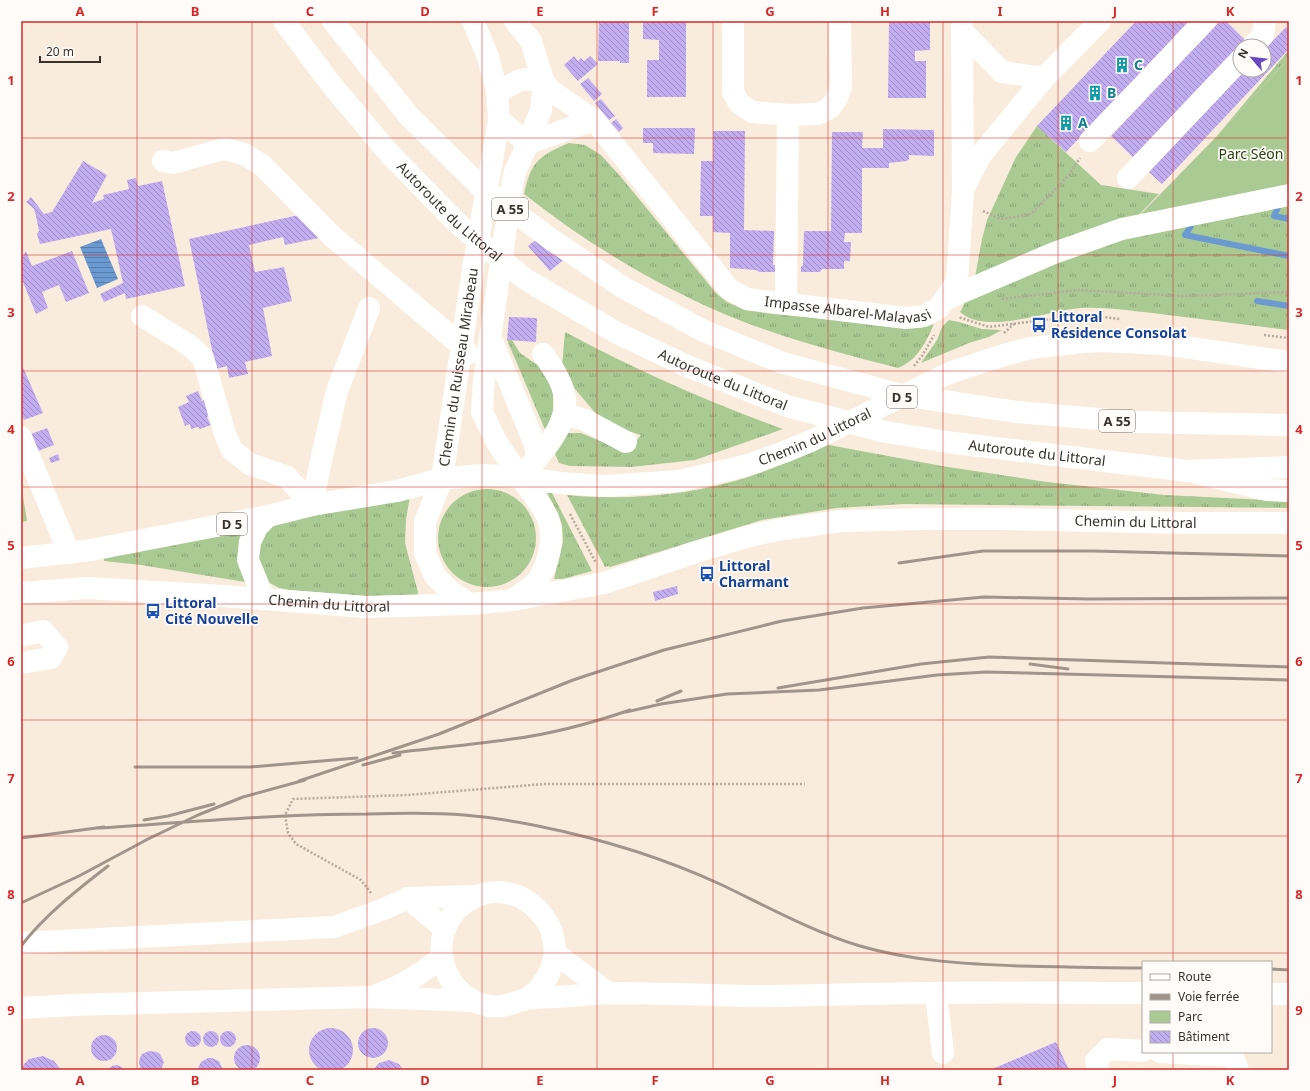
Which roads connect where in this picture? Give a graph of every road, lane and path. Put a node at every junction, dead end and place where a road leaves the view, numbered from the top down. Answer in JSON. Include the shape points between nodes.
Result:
{"nodes":[{"id":1,"x":284,"y":21,"type":"edge"},
{"id":2,"x":333,"y":21,"type":"edge"},
{"id":3,"x":473,"y":21,"type":"edge"},
{"id":4,"x":516,"y":21,"type":"edge"},
{"id":5,"x":733,"y":21,"type":"edge"},
{"id":6,"x":840,"y":21,"type":"edge"},
{"id":7,"x":1100,"y":21,"type":"edge"},
{"id":8,"x":1204,"y":21,"type":"edge"},
{"id":9,"x":1265,"y":21,"type":"edge"},
{"id":10,"x":962,"y":26,"type":"edge"},
{"id":11,"x":1260,"y":38,"type":"edge"},
{"id":12,"x":1232,"y":68,"type":"edge"},
{"id":13,"x":1044,"y":78,"type":"junction"},
{"id":14,"x":544,"y":83,"type":"junction"},
{"id":15,"x":497,"y":92,"type":"junction"},
{"id":16,"x":788,"y":115,"type":"junction"},
{"id":17,"x":499,"y":120,"type":"junction"},
{"id":18,"x":594,"y":120,"type":"junction"},
{"id":19,"x":1090,"y":141,"type":"dead end"},
{"id":20,"x":528,"y":143,"type":"junction"},
{"id":21,"x":163,"y":160,"type":"dead end"},
{"id":22,"x":1068,"y":176,"type":"dead end"},
{"id":23,"x":1128,"y":178,"type":"dead end"},
{"id":24,"x":963,"y":190,"type":"junction"},
{"id":25,"x":1289,"y":195,"type":"edge"},
{"id":26,"x":989,"y":214,"type":"dead end"},
{"id":27,"x":972,"y":289,"type":"junction"},
{"id":28,"x":1289,"y":292,"type":"edge"},
{"id":29,"x":944,"y":300,"type":"junction"},
{"id":30,"x":786,"y":304,"type":"junction"},
{"id":31,"x":369,"y":308,"type":"dead end"},
{"id":32,"x":142,"y":316,"type":"dead end"},
{"id":33,"x":937,"y":328,"type":"dead end"},
{"id":34,"x":490,"y":336,"type":"junction"},
{"id":35,"x":462,"y":346,"type":"junction"},
{"id":36,"x":543,"y":354,"type":"dead end"},
{"id":37,"x":1289,"y":362,"type":"edge"},
{"id":38,"x":909,"y":371,"type":"dead end"},
{"id":39,"x":482,"y":412,"type":"junction"},
{"id":40,"x":564,"y":414,"type":"junction"},
{"id":41,"x":1289,"y":425,"type":"edge"},
{"id":42,"x":21,"y":437,"type":"edge"},
{"id":43,"x":626,"y":442,"type":"dead end"},
{"id":44,"x":538,"y":458,"type":"junction"},
{"id":45,"x":1289,"y":467,"type":"edge"},
{"id":46,"x":1188,"y":471,"type":"junction"},
{"id":47,"x":520,"y":477,"type":"junction"},
{"id":48,"x":442,"y":479,"type":"junction"},
{"id":49,"x":1289,"y":491,"type":"edge"},
{"id":50,"x":312,"y":505,"type":"junction"},
{"id":51,"x":566,"y":508,"type":"dead end"},
{"id":52,"x":268,"y":516,"type":"junction"},
{"id":53,"x":1289,"y":523,"type":"edge"},
{"id":54,"x":69,"y":553,"type":"junction"},
{"id":55,"x":21,"y":558,"type":"edge"},
{"id":56,"x":596,"y":563,"type":"dead end"},
{"id":57,"x":21,"y":593,"type":"edge"},
{"id":58,"x":264,"y":599,"type":"junction"},
{"id":59,"x":513,"y":600,"type":"junction"},
{"id":60,"x":470,"y":604,"type":"junction"},
{"id":61,"x":21,"y":636,"type":"edge"},
{"id":62,"x":21,"y":663,"type":"edge"},
{"id":63,"x":805,"y":784,"type":"dead end"},
{"id":64,"x":477,"y":896,"type":"junction"},
{"id":65,"x":408,"y":898,"type":"junction"},
{"id":66,"x":384,"y":909,"type":"junction"},
{"id":67,"x":445,"y":929,"type":"junction"},
{"id":68,"x":21,"y":943,"type":"edge"},
{"id":69,"x":555,"y":953,"type":"junction"},
{"id":70,"x":442,"y":957,"type":"junction"},
{"id":71,"x":936,"y":992,"type":"junction"},
{"id":72,"x":608,"y":993,"type":"junction"},
{"id":73,"x":1142,"y":994,"type":"edge"},
{"id":74,"x":1272,"y":994,"type":"edge"},
{"id":75,"x":1289,"y":994,"type":"edge"},
{"id":76,"x":370,"y":997,"type":"junction"},
{"id":77,"x":527,"y":999,"type":"junction"},
{"id":78,"x":473,"y":1001,"type":"junction"},
{"id":79,"x":21,"y":1008,"type":"edge"},
{"id":80,"x":1142,"y":1051,"type":"edge"},
{"id":81,"x":943,"y":1053,"type":"dead end"},
{"id":82,"x":1178,"y":1053,"type":"edge"},
{"id":83,"x":1098,"y":1070,"type":"edge"},
{"id":84,"x":1238,"y":1070,"type":"edge"}],
"edges":[{"from":1,"to":46,"type":"main road","name":"Autoroute du Littoral","via":[[330,83],[401,166],[457,223],[525,279],[617,333],[687,366],[787,406],[886,432],[962,444]]},
{"from":2,"to":41,"type":"main road","number":"A 55","via":[[409,116],[482,188],[552,240],[624,288],[710,333],[783,363],[902,396],[1017,412],[1134,422]]},
{"from":3,"to":15,"type":"main road","name":"Chemin du Ruisseau Mirabeau","via":[[488,57]]},
{"from":4,"to":14,"type":"main road","name":"Chemin du Ruisseau Mirabeau","via":[[531,41]]},
{"from":5,"to":16,"type":"main road","via":[[733,92],[739,103],[752,112]]},
{"from":6,"to":16,"type":"main road","via":[[841,87],[837,98],[830,108],[818,114]]},
{"from":7,"to":13,"type":"main road"},
{"from":8,"to":19,"type":"main road"},
{"from":9,"to":11,"type":"main road"},
{"from":10,"to":13,"type":"main road","via":[[1002,72]]},
{"from":10,"to":24,"type":"main road","name":"Impasse Albarel-Malavasi"},
{"from":12,"to":23,"type":"main road"},
{"from":13,"to":24,"type":"main road","via":[[980,156]]},
{"from":14,"to":15,"type":"main road","via":[[526,79]]},
{"from":14,"to":18,"type":"main road","name":"Impasse Albarel-Malavasi"},
{"from":14,"to":20,"type":"main road","name":"Chemin du Ruisseau Mirabeau","via":[[541,110]]},
{"from":15,"to":17,"type":"main road","name":"Chemin du Ruisseau Mirabeau"},
{"from":16,"to":30,"type":"main road"},
{"from":17,"to":20,"type":"main road"},
{"from":17,"to":35,"type":"main road","name":"Chemin du Ruisseau Mirabeau"},
{"from":18,"to":20,"type":"main road"},
{"from":18,"to":30,"type":"main road","name":"Impasse Albarel-Malavasi","via":[[729,289],[747,299]]},
{"from":20,"to":34,"type":"main road","name":"Chemin du Ruisseau Mirabeau","via":[[512,185]]},
{"from":21,"to":35,"type":"main road","via":[[174,163],[224,149],[244,154],[262,165],[333,237]]},
{"from":22,"to":26,"type":"path","via":[[1031,214],[1001,219]]},
{"from":24,"to":29,"type":"main road","name":"Impasse Albarel-Malavasi","via":[[956,281]]},
{"from":25,"to":27,"type":"main road","via":[[1122,229],[1054,253]]},
{"from":27,"to":28,"type":"path","via":[[984,297],[998,300],[1078,290],[1184,296]]},
{"from":27,"to":29,"type":"main road"},
{"from":29,"to":30,"type":"main road","name":"Impasse Albarel-Malavasi","via":[[939,308],[924,316],[906,318]]},
{"from":31,"to":50,"type":"main road","via":[[337,391]]},
{"from":32,"to":50,"type":"main road","via":[[190,346],[203,358],[232,450],[250,464],[286,477]]},
{"from":33,"to":38,"type":"path","via":[[922,356]]},
{"from":34,"to":39,"type":"main road","name":"Chemin du Ruisseau Mirabeau"},
{"from":34,"to":44,"type":"main road","via":[[534,442]]},
{"from":35,"to":39,"type":"main road","via":[[468,352]]},
{"from":35,"to":48,"type":"main road","name":"Chemin du Ruisseau Mirabeau"},
{"from":36,"to":40,"type":"main road","via":[[552,366],[565,397]]},
{"from":37,"to":47,"type":"main road","name":"Chemin du Littoral","number":"D 5","via":[[1162,344],[1095,341],[1031,348],[949,374],[813,440],[745,466],[718,473],[679,481],[606,486]]},
{"from":39,"to":47,"type":"main road","name":"Chemin du Ruisseau Mirabeau","via":[[496,441]]},
{"from":40,"to":43,"type":"main road","via":[[585,420]]},
{"from":40,"to":44,"type":"main road","via":[[556,432]]},
{"from":42,"to":54,"type":"main road"},
{"from":44,"to":47,"type":"main road"},
{"from":45,"to":46,"type":"main road","name":"Autoroute du Littoral"},
{"from":46,"to":49,"type":"main road","via":[[1267,490]]},
{"from":47,"to":48,"type":"main road","via":[[482,475]]},
{"from":47,"to":59,"type":"main road","via":[[548,518],[551,531],[545,568],[536,582]]},
{"from":48,"to":50,"type":"main road","number":"D 5"},
{"from":48,"to":60,"type":"main road","via":[[425,522],[425,553],[435,576],[451,592]]},
{"from":50,"to":52,"type":"main road","number":"D 5"},
{"from":51,"to":56,"type":"path"},
{"from":52,"to":54,"type":"main road","number":"D 5"},
{"from":52,"to":58,"type":"main road","via":[[254,532],[248,560]]},
{"from":53,"to":59,"type":"main road","name":"Chemin du Littoral","via":[[1001,519],[841,521],[757,534],[604,583]]},
{"from":54,"to":55,"type":"main road","number":"D 5"},
{"from":57,"to":58,"type":"main road","name":"Chemin du Littoral","via":[[87,588]]},
{"from":58,"to":60,"type":"main road","name":"Chemin du Littoral","via":[[365,607]]},
{"from":59,"to":60,"type":"main road"},
{"from":61,"to":62,"type":"main road","via":[[43,631],[57,647],[51,658]]},
{"from":63,"to":66,"type":"path","via":[[545,784],[407,795],[293,799],[285,815],[288,833],[296,844],[361,880]]},
{"from":64,"to":65,"type":"main road"},
{"from":64,"to":67,"type":"main road","via":[[463,904],[452,915]]},
{"from":64,"to":69,"type":"main road","via":[[496,892],[514,895],[531,903],[548,922],[553,934]]},
{"from":65,"to":66,"type":"main road"},
{"from":65,"to":67,"type":"main road"},
{"from":66,"to":68,"type":"main road","via":[[334,927]]},
{"from":67,"to":70,"type":"main road","via":[[441,943]]},
{"from":69,"to":72,"type":"main road"},
{"from":69,"to":77,"type":"main road","via":[[550,971],[541,987]]},
{"from":70,"to":76,"type":"main road","via":[[407,982]]},
{"from":70,"to":78,"type":"main road","via":[[447,975],[458,990]]},
{"from":71,"to":72,"type":"main road","via":[[753,996]]},
{"from":71,"to":73,"type":"main road"},
{"from":71,"to":81,"type":"main road"},
{"from":72,"to":77,"type":"main road"},
{"from":74,"to":75,"type":"main road"},
{"from":76,"to":78,"type":"main road"},
{"from":76,"to":79,"type":"main road"},
{"from":77,"to":78,"type":"main road","via":[[509,1005],[491,1006]]},
{"from":80,"to":83,"type":"main road","via":[[1108,1049],[1096,1060]]},
{"from":82,"to":84,"type":"main road","via":[[1233,1056]]}]}
